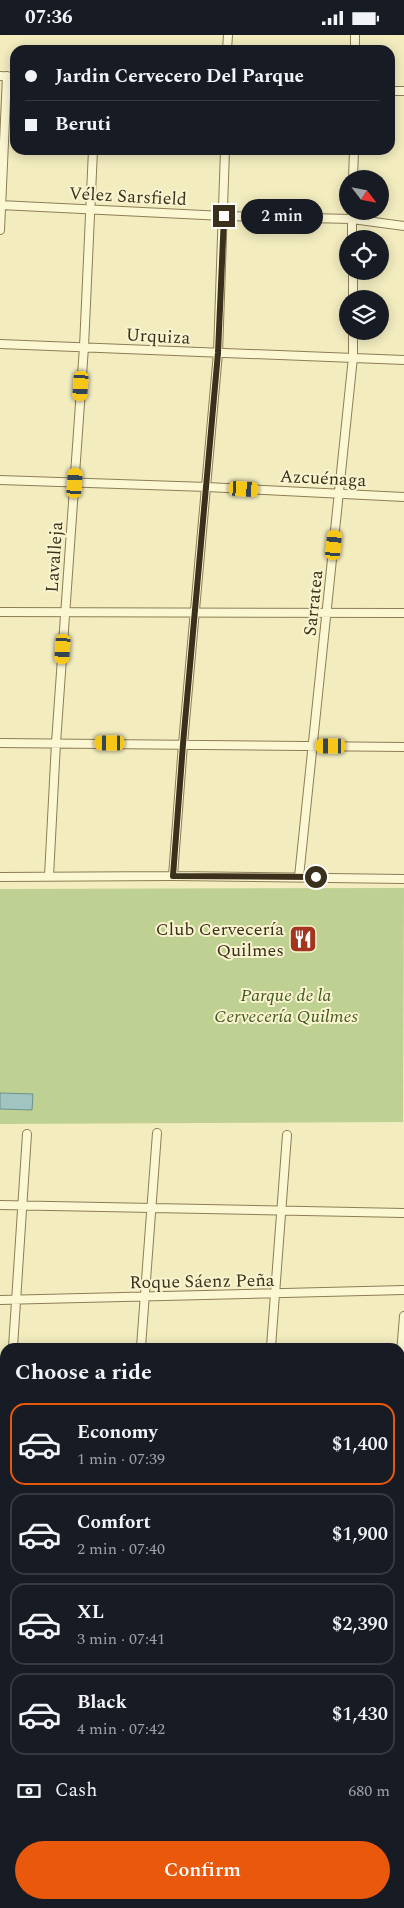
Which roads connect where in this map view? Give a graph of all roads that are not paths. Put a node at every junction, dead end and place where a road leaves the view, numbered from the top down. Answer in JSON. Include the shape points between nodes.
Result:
{"nodes":[{"id":1,"x":7,"y":76,"type":"edge"},
{"id":2,"x":92,"y":155,"type":"edge"},
{"id":3,"x":225,"y":155,"type":"edge"},
{"id":4,"x":354,"y":155,"type":"edge"},
{"id":5,"x":353,"y":170,"type":"edge"},
{"id":6,"x":1,"y":205,"type":"edge"},
{"id":7,"x":89,"y":209,"type":"junction"},
{"id":8,"x":339,"y":215,"type":"edge"},
{"id":9,"x":224,"y":216,"type":"junction"},
{"id":10,"x":376,"y":220,"type":"edge"},
{"id":11,"x":404,"y":226,"type":"edge"},
{"id":12,"x":0,"y":230,"type":"edge"},
{"id":13,"x":353,"y":340,"type":"edge"},
{"id":14,"x":0,"y":344,"type":"edge"},
{"id":15,"x":84,"y":347,"type":"junction"},
{"id":16,"x":218,"y":353,"type":"junction"},
{"id":17,"x":353,"y":357,"type":"junction"},
{"id":18,"x":404,"y":360,"type":"edge"},
{"id":19,"x":0,"y":481,"type":"edge"},
{"id":20,"x":75,"y":483,"type":"junction"},
{"id":21,"x":207,"y":487,"type":"junction"},
{"id":22,"x":339,"y":494,"type":"junction"},
{"id":23,"x":404,"y":497,"type":"edge"},
{"id":24,"x":65,"y":611,"type":"junction"},
{"id":25,"x":0,"y":612,"type":"edge"},
{"id":26,"x":195,"y":613,"type":"junction"},
{"id":27,"x":327,"y":613,"type":"junction"},
{"id":28,"x":404,"y":613,"type":"edge"},
{"id":29,"x":0,"y":743,"type":"edge"},
{"id":30,"x":56,"y":743,"type":"junction"},
{"id":31,"x":183,"y":744,"type":"junction"},
{"id":32,"x":313,"y":746,"type":"junction"},
{"id":33,"x":404,"y":747,"type":"edge"},
{"id":34,"x":49,"y":876,"type":"junction"},
{"id":35,"x":173,"y":876,"type":"junction"},
{"id":36,"x":0,"y":877,"type":"edge"},
{"id":37,"x":299,"y":877,"type":"junction"},
{"id":38,"x":404,"y":879,"type":"edge"},
{"id":39,"x":157,"y":1133,"type":"dead end"},
{"id":40,"x":27,"y":1134,"type":"dead end"},
{"id":41,"x":287,"y":1135,"type":"dead end"},
{"id":42,"x":0,"y":1205,"type":"edge"},
{"id":43,"x":24,"y":1206,"type":"junction"},
{"id":44,"x":150,"y":1208,"type":"junction"},
{"id":45,"x":280,"y":1211,"type":"junction"},
{"id":46,"x":404,"y":1213,"type":"edge"},
{"id":47,"x":404,"y":1290,"type":"edge"},
{"id":48,"x":275,"y":1294,"type":"junction"},
{"id":49,"x":143,"y":1297,"type":"junction"},
{"id":50,"x":17,"y":1299,"type":"junction"},
{"id":51,"x":0,"y":1300,"type":"edge"},
{"id":52,"x":404,"y":1315,"type":"edge"},
{"id":53,"x":403,"y":1335,"type":"edge"},
{"id":54,"x":13,"y":1343,"type":"edge"},
{"id":55,"x":141,"y":1343,"type":"edge"},
{"id":56,"x":271,"y":1343,"type":"edge"}],
"edges":[{"from":1,"to":6,"type":"street"},
{"from":2,"to":7,"type":"street","name":"Lavalleja"},
{"from":3,"to":9,"type":"street"},
{"from":4,"to":5,"type":"street"},
{"from":6,"to":7,"type":"street","name":"Vélez Sarsfield"},
{"from":6,"to":12,"type":"street"},
{"from":7,"to":9,"type":"street","name":"Vélez Sarsfield"},
{"from":7,"to":15,"type":"street","name":"Lavalleja"},
{"from":8,"to":9,"type":"street","name":"Vélez Sarsfield"},
{"from":9,"to":16,"type":"street"},
{"from":10,"to":11,"type":"street","name":"Vélez Sarsfield"},
{"from":13,"to":17,"type":"street","name":"Sarratea"},
{"from":14,"to":15,"type":"street","name":"Urquiza"},
{"from":15,"to":16,"type":"street","name":"Urquiza"},
{"from":15,"to":20,"type":"street","name":"Lavalleja"},
{"from":16,"to":17,"type":"street","name":"Urquiza"},
{"from":16,"to":21,"type":"street"},
{"from":17,"to":18,"type":"street","name":"Urquiza"},
{"from":17,"to":22,"type":"street","name":"Sarratea"},
{"from":19,"to":20,"type":"street","name":"Azcuénaga"},
{"from":20,"to":21,"type":"street","name":"Azcuénaga"},
{"from":20,"to":24,"type":"street","name":"Lavalleja"},
{"from":21,"to":22,"type":"street","name":"Azcuénaga"},
{"from":21,"to":26,"type":"street"},
{"from":22,"to":23,"type":"street","name":"Azcuénaga"},
{"from":22,"to":27,"type":"street","name":"Sarratea"},
{"from":24,"to":25,"type":"street"},
{"from":24,"to":26,"type":"street"},
{"from":24,"to":30,"type":"street","name":"Lavalleja"},
{"from":26,"to":27,"type":"street"},
{"from":26,"to":31,"type":"street"},
{"from":27,"to":28,"type":"street"},
{"from":27,"to":32,"type":"street","name":"Sarratea"},
{"from":29,"to":30,"type":"street"},
{"from":30,"to":31,"type":"street"},
{"from":30,"to":34,"type":"street","name":"Lavalleja"},
{"from":31,"to":32,"type":"street"},
{"from":31,"to":35,"type":"street"},
{"from":32,"to":33,"type":"street"},
{"from":32,"to":37,"type":"street","name":"Sarratea"},
{"from":34,"to":35,"type":"street"},
{"from":34,"to":36,"type":"street"},
{"from":35,"to":37,"type":"street"},
{"from":37,"to":38,"type":"street"},
{"from":39,"to":44,"type":"street"},
{"from":40,"to":43,"type":"street"},
{"from":41,"to":45,"type":"street"},
{"from":42,"to":43,"type":"street"},
{"from":43,"to":44,"type":"street"},
{"from":43,"to":50,"type":"street"},
{"from":44,"to":45,"type":"street"},
{"from":44,"to":49,"type":"street"},
{"from":45,"to":46,"type":"street"},
{"from":45,"to":48,"type":"street"},
{"from":47,"to":48,"type":"street","name":"Roque Sáenz Peña"},
{"from":48,"to":49,"type":"street","name":"Roque Sáenz Peña"},
{"from":48,"to":56,"type":"street"},
{"from":49,"to":50,"type":"street","name":"Roque Sáenz Peña"},
{"from":49,"to":55,"type":"street"},
{"from":50,"to":51,"type":"street","name":"Roque Sáenz Peña"},
{"from":50,"to":54,"type":"street"},
{"from":52,"to":53,"type":"street"}]}
